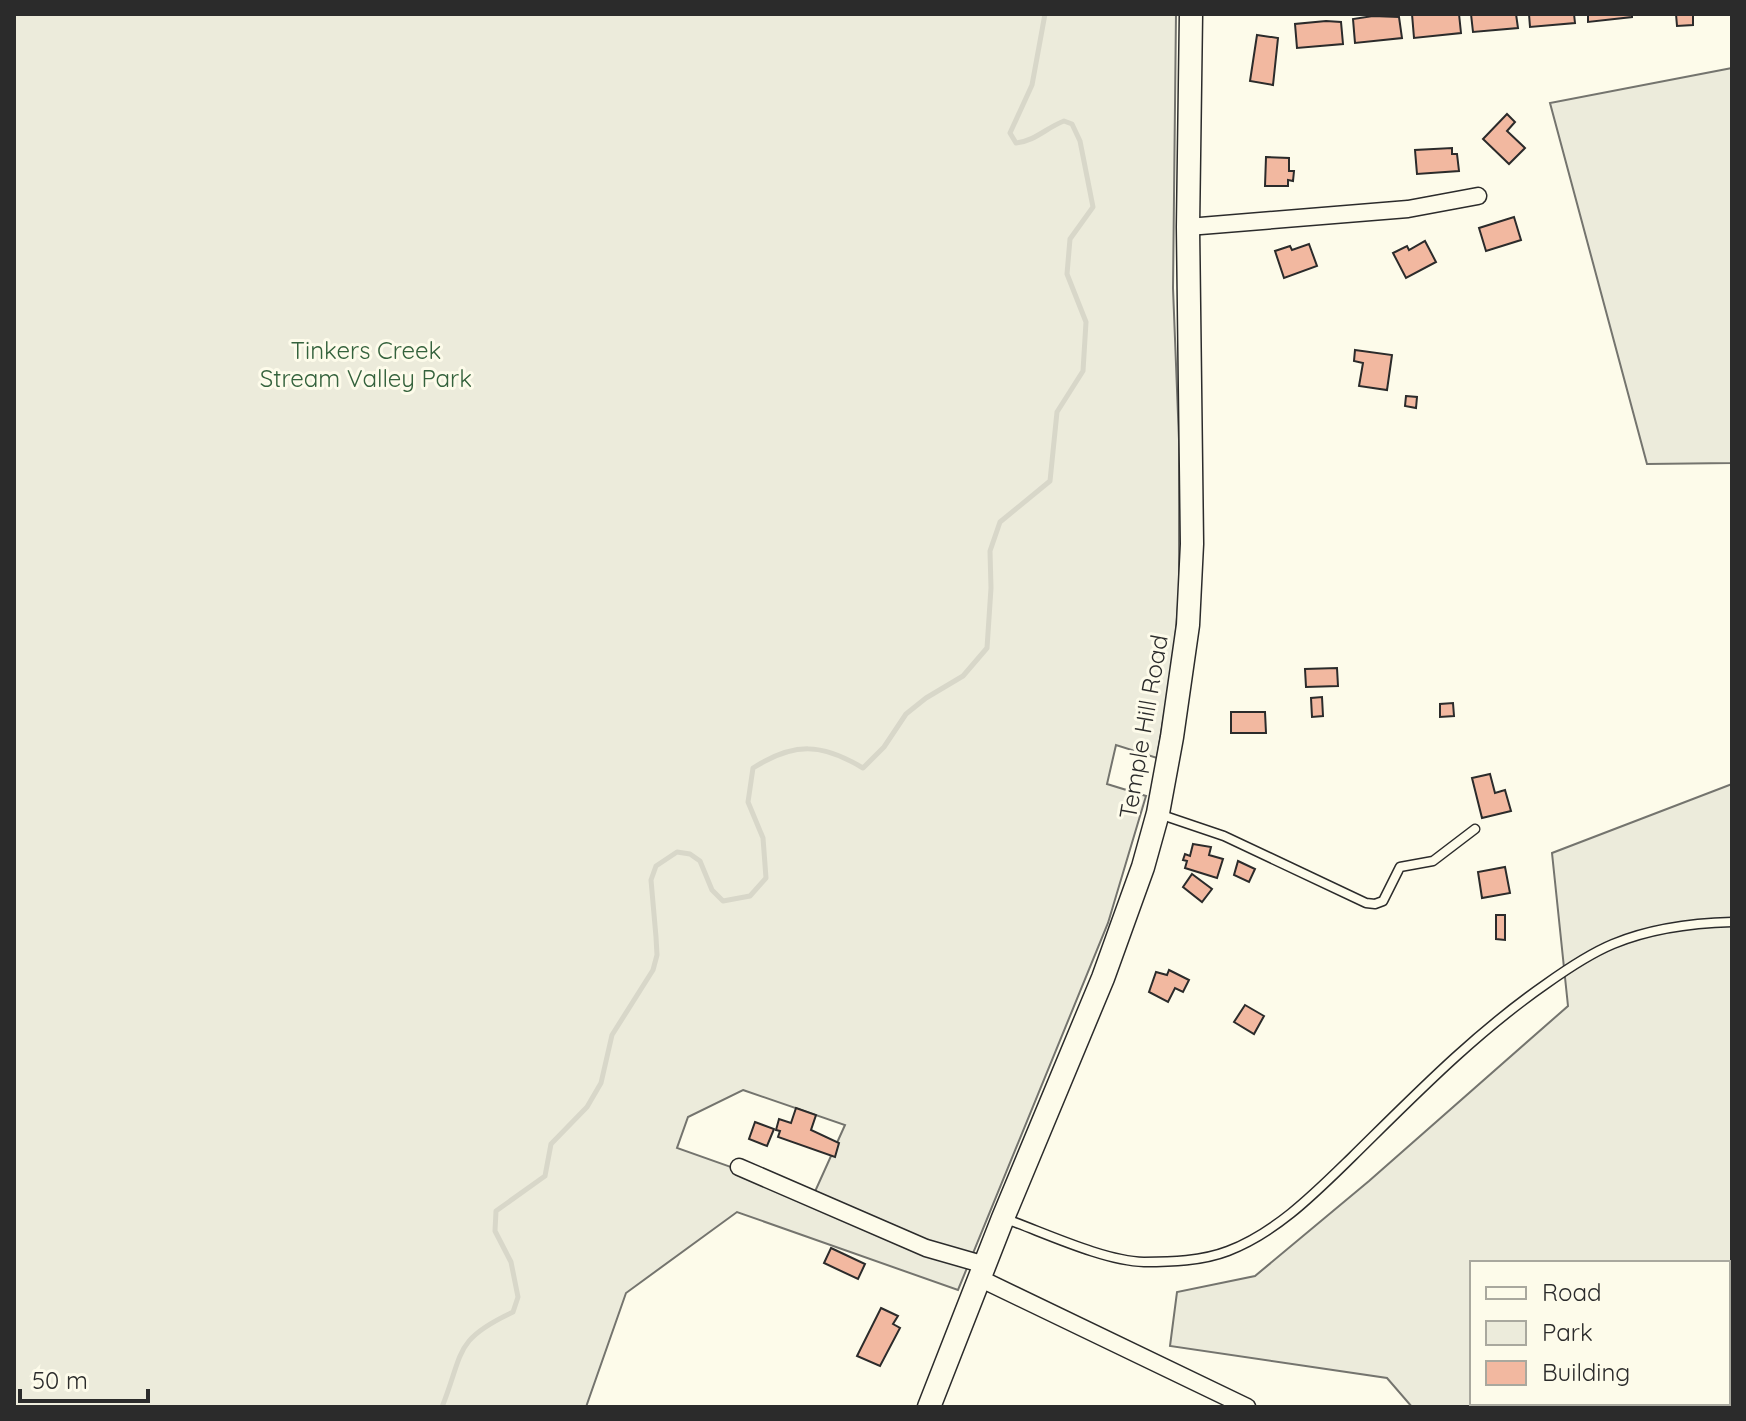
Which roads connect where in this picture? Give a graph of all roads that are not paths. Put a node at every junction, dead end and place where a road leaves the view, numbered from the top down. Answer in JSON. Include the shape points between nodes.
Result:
{"nodes":[{"id":1,"x":1191,"y":14,"type":"edge"},
{"id":2,"x":1478,"y":196,"type":"dead end"},
{"id":3,"x":1188,"y":227,"type":"junction"},
{"id":4,"x":1158,"y":813,"type":"junction"},
{"id":5,"x":1475,"y":829,"type":"dead end"},
{"id":6,"x":1732,"y":922,"type":"edge"},
{"id":7,"x":739,"y":1167,"type":"dead end"},
{"id":8,"x":1003,"y":1218,"type":"junction"},
{"id":9,"x":982,"y":1272,"type":"junction"},
{"id":10,"x":929,"y":1407,"type":"edge"},
{"id":11,"x":1247,"y":1407,"type":"edge"}],
"edges":[{"from":1,"to":3,"type":"main road","name":"Temple Hill Road"},
{"from":2,"to":3,"type":"street","via":[[1408,209]]},
{"from":3,"to":4,"type":"main road","name":"Temple Hill Road","via":[[1191,567],[1181,686]]},
{"from":4,"to":5,"type":"lane","via":[[1224,836],[1375,904],[1383,901],[1400,867],[1433,861]]},
{"from":4,"to":8,"type":"main road","name":"Temple Hill Road","via":[[1103,978]]},
{"from":6,"to":8,"type":"lane","via":[[1629,939],[1564,971],[1481,1033],[1306,1201],[1269,1230],[1229,1251],[1182,1260],[1134,1261]]},
{"from":7,"to":9,"type":"street"},
{"from":8,"to":9,"type":"main road","name":"Temple Hill Road"},
{"from":9,"to":10,"type":"main road","name":"Temple Hill Road"},
{"from":9,"to":11,"type":"street"}]}
